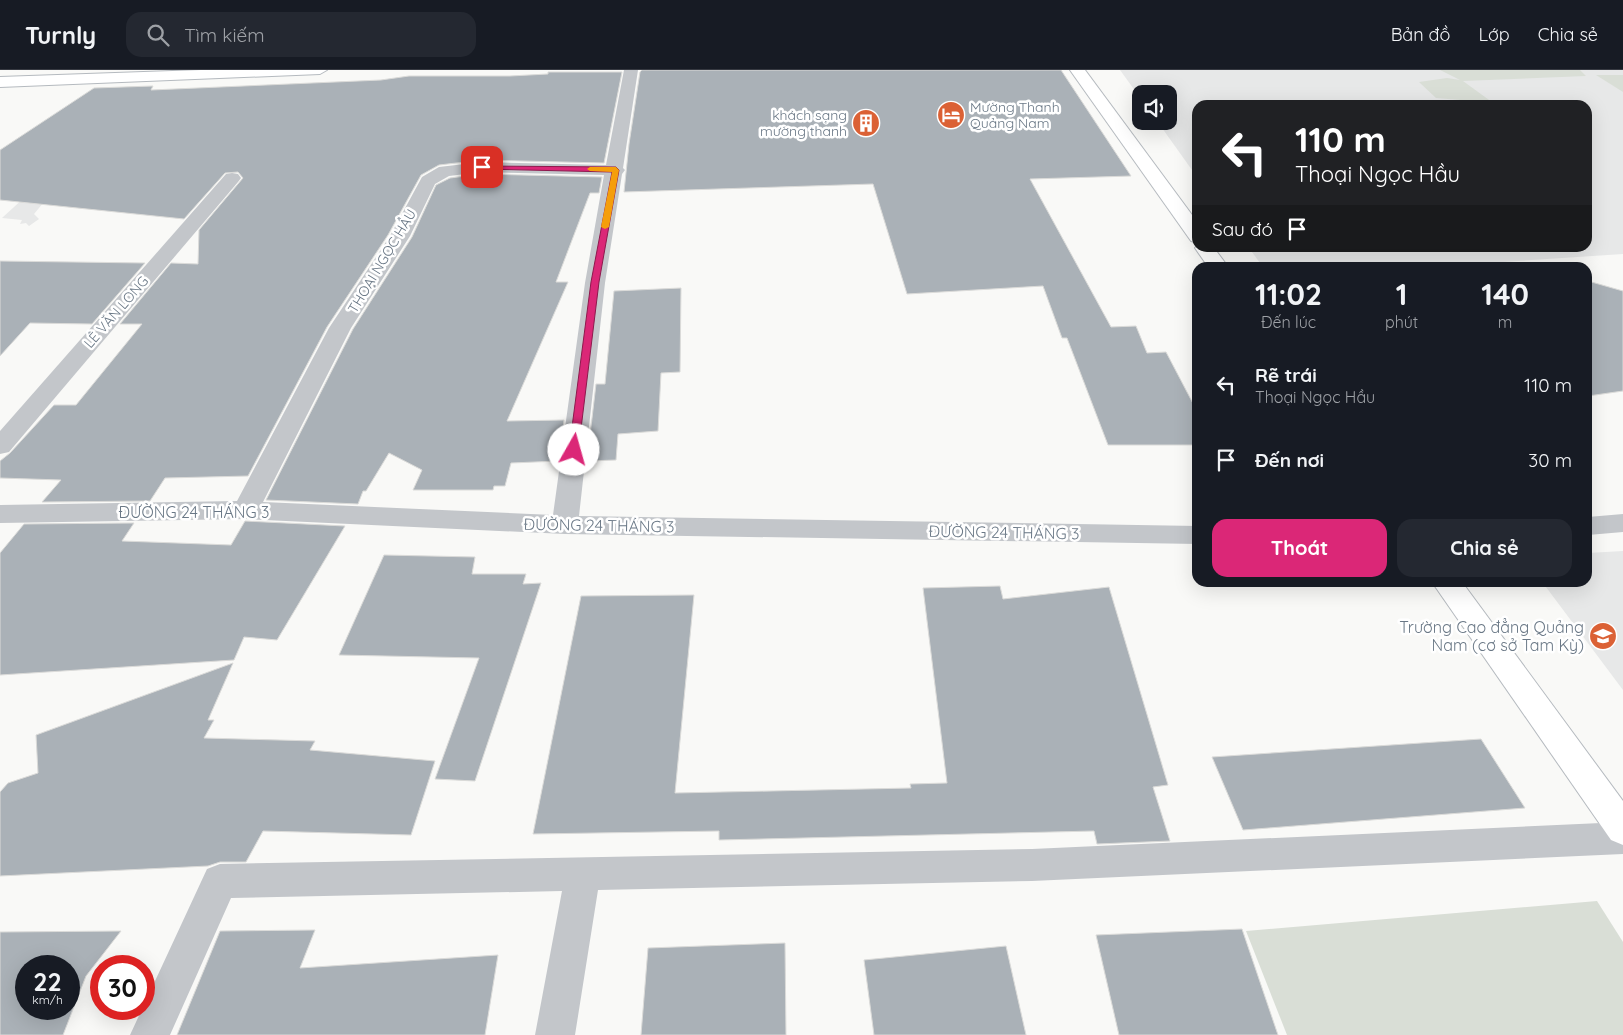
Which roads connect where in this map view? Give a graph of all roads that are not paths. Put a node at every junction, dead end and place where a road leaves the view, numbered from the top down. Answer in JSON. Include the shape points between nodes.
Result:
{"nodes":[{"id":1,"x":8,"y":70,"type":"edge"},
{"id":2,"x":320,"y":70,"type":"edge"},
{"id":3,"x":631,"y":70,"type":"edge"},
{"id":4,"x":1077,"y":70,"type":"edge"},
{"id":5,"x":0,"y":76,"type":"edge"},
{"id":6,"x":0,"y":82,"type":"edge"},
{"id":7,"x":616,"y":170,"type":"junction"},
{"id":8,"x":232,"y":178,"type":"dead end"},
{"id":9,"x":1192,"y":229,"type":"edge"},
{"id":10,"x":0,"y":446,"type":"edge"},
{"id":11,"x":246,"y":510,"type":"junction"},
{"id":12,"x":0,"y":514,"type":"edge"},
{"id":13,"x":1623,"y":523,"type":"edge"},
{"id":14,"x":565,"y":525,"type":"junction"},
{"id":15,"x":1592,"y":526,"type":"edge"},
{"id":16,"x":1192,"y":535,"type":"edge"},
{"id":17,"x":1450,"y":587,"type":"edge"},
{"id":18,"x":1623,"y":829,"type":"edge"},
{"id":19,"x":1623,"y":838,"type":"edge"},
{"id":20,"x":583,"y":874,"type":"junction"},
{"id":21,"x":150,"y":1035,"type":"edge"},
{"id":22,"x":555,"y":1035,"type":"edge"}],
"edges":[{"from":1,"to":5,"type":"street"},
{"from":2,"to":6,"type":"street"},
{"from":3,"to":7,"type":"street"},
{"from":4,"to":9,"type":"street"},
{"from":7,"to":11,"type":"street","name":"THOẠI NGỌC HẦU","via":[[482,167],[445,171],[428,180],[400,236],[340,328]]},
{"from":7,"to":14,"type":"street","via":[[595,282]]},
{"from":8,"to":10,"type":"street","name":"LÊ VĂN LONG"},
{"from":11,"to":12,"type":"street","name":"ĐƯỜNG 24 THÁNG 3"},
{"from":11,"to":14,"type":"street","name":"ĐƯỜNG 24 THÁNG 3"},
{"from":13,"to":15,"type":"street"},
{"from":14,"to":16,"type":"street","name":"ĐƯỜNG 24 THÁNG 3"},
{"from":17,"to":18,"type":"street"},
{"from":19,"to":20,"type":"street","via":[[1032,865]]},
{"from":20,"to":21,"type":"street","via":[[220,881]]},
{"from":20,"to":22,"type":"street"}]}
